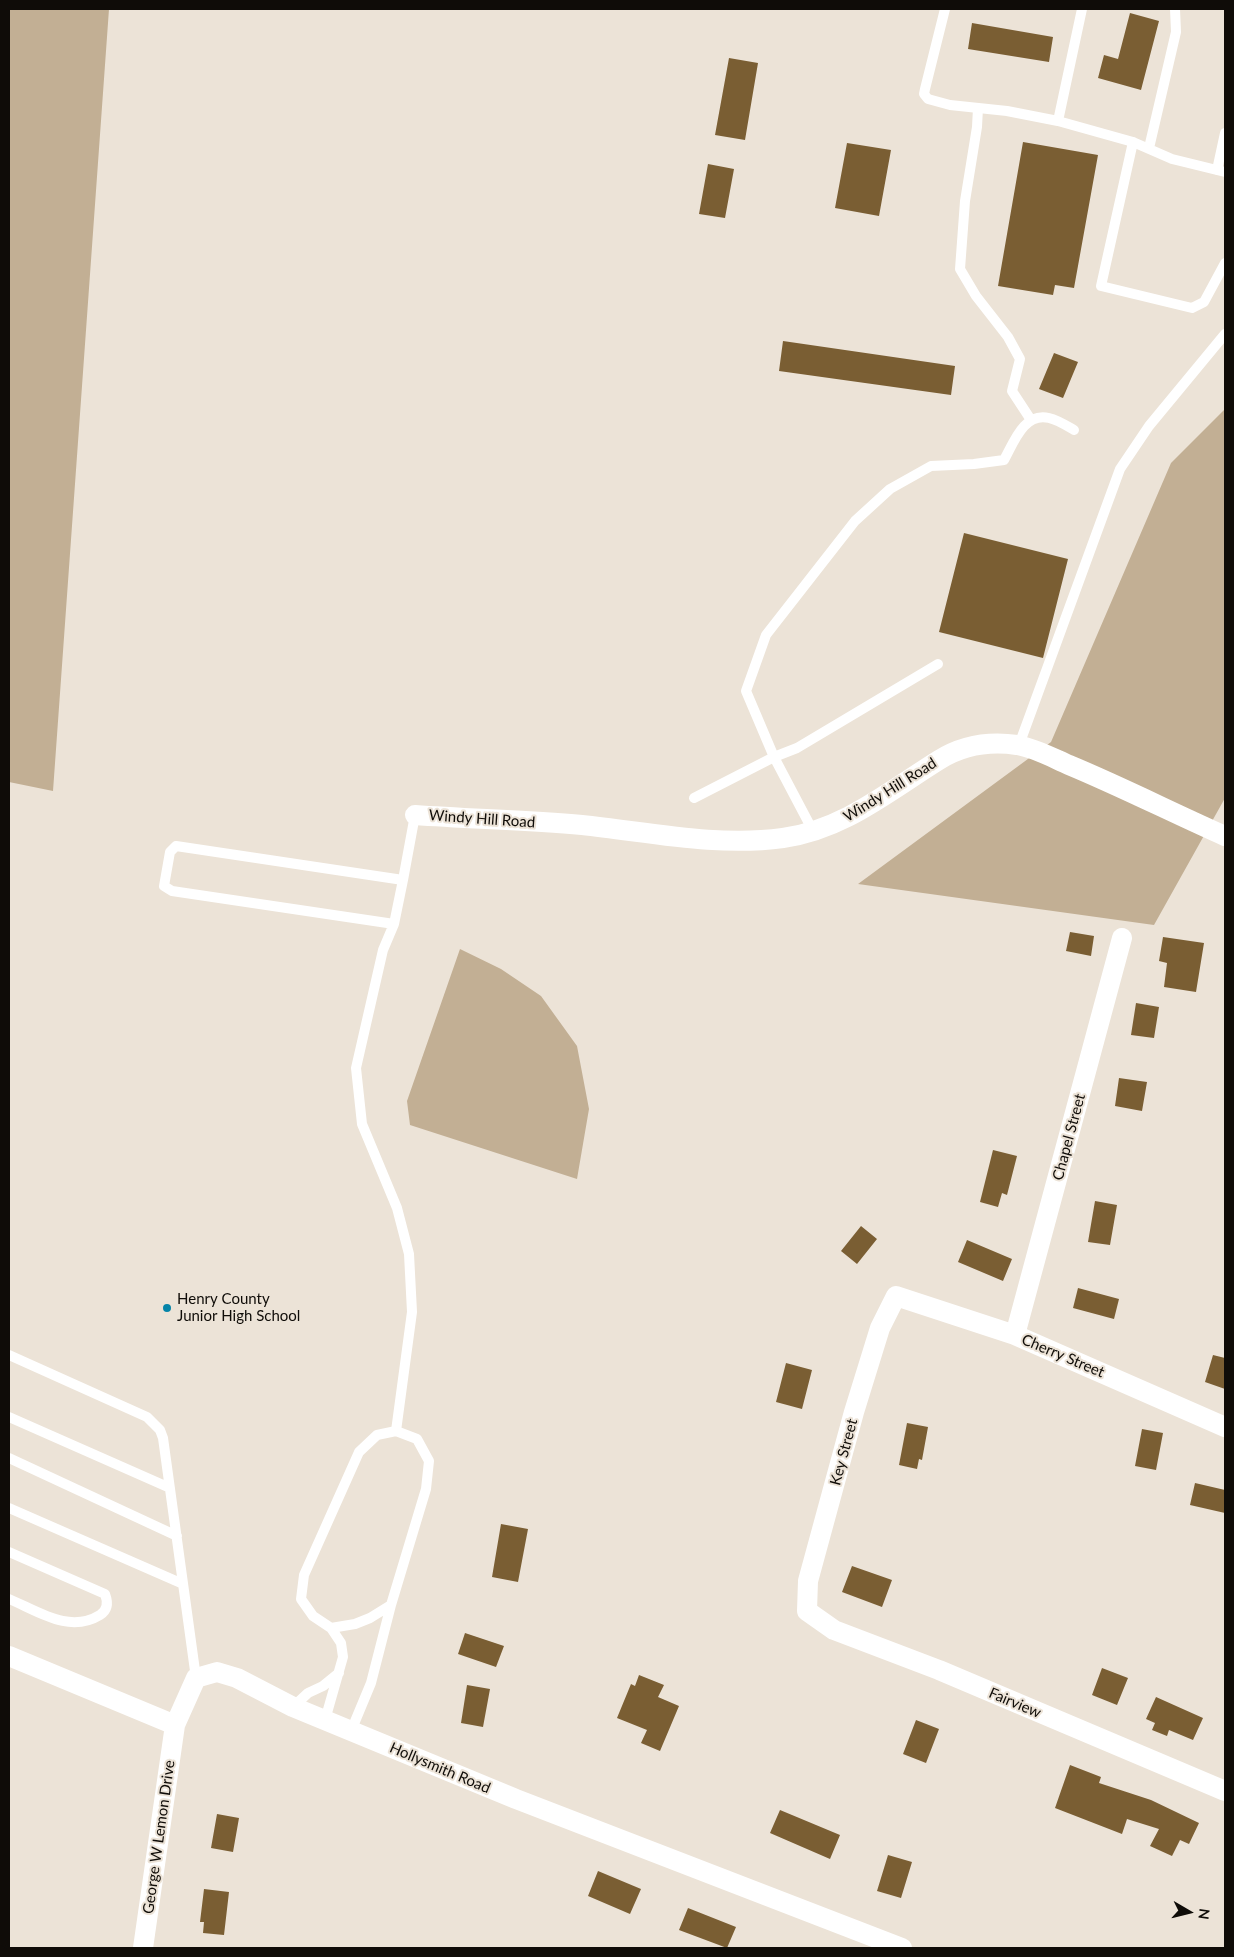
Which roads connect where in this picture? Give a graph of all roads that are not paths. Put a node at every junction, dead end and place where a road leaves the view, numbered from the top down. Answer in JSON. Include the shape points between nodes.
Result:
{"nodes":[{"id":1,"x":945,"y":9,"type":"edge"},
{"id":2,"x":1082,"y":9,"type":"edge"},
{"id":3,"x":1175,"y":9,"type":"edge"},
{"id":4,"x":978,"y":108,"type":"junction"},
{"id":5,"x":1058,"y":120,"type":"junction"},
{"id":6,"x":1225,"y":132,"type":"edge"},
{"id":7,"x":1133,"y":142,"type":"junction"},
{"id":8,"x":1149,"y":148,"type":"junction"},
{"id":9,"x":1221,"y":171,"type":"edge"},
{"id":10,"x":1225,"y":264,"type":"edge"},
{"id":11,"x":1225,"y":334,"type":"edge"},
{"id":12,"x":1031,"y":420,"type":"junction"},
{"id":13,"x":1074,"y":430,"type":"dead end"},
{"id":14,"x":938,"y":664,"type":"dead end"},
{"id":15,"x":1019,"y":745,"type":"junction"},
{"id":16,"x":774,"y":757,"type":"junction"},
{"id":17,"x":694,"y":798,"type":"dead end"},
{"id":18,"x":415,"y":815,"type":"joint"},
{"id":19,"x":813,"y":831,"type":"junction"},
{"id":20,"x":1225,"y":836,"type":"edge"},
{"id":21,"x":403,"y":880,"type":"junction"},
{"id":22,"x":394,"y":924,"type":"junction"},
{"id":23,"x":1122,"y":938,"type":"dead end"},
{"id":24,"x":896,"y":1296,"type":"joint"},
{"id":25,"x":1015,"y":1335,"type":"junction"},
{"id":26,"x":9,"y":1355,"type":"edge"},
{"id":27,"x":9,"y":1416,"type":"edge"},
{"id":28,"x":1225,"y":1427,"type":"edge"},
{"id":29,"x":396,"y":1431,"type":"junction"},
{"id":30,"x":9,"y":1458,"type":"edge"},
{"id":31,"x":170,"y":1488,"type":"junction"},
{"id":32,"x":9,"y":1508,"type":"edge"},
{"id":33,"x":177,"y":1536,"type":"junction"},
{"id":34,"x":9,"y":1552,"type":"edge"},
{"id":35,"x":184,"y":1584,"type":"junction"},
{"id":36,"x":9,"y":1599,"type":"edge"},
{"id":37,"x":391,"y":1605,"type":"junction"},
{"id":38,"x":807,"y":1611,"type":"joint"},
{"id":39,"x":331,"y":1628,"type":"junction"},
{"id":40,"x":9,"y":1656,"type":"edge"},
{"id":41,"x":339,"y":1673,"type":"junction"},
{"id":42,"x":196,"y":1678,"type":"junction"},
{"id":43,"x":293,"y":1707,"type":"junction"},
{"id":44,"x":325,"y":1720,"type":"junction"},
{"id":45,"x":175,"y":1725,"type":"junction"},
{"id":46,"x":352,"y":1731,"type":"junction"},
{"id":47,"x":1225,"y":1791,"type":"edge"},
{"id":48,"x":143,"y":1948,"type":"edge"},
{"id":49,"x":902,"y":1948,"type":"edge"}],
"edges":[{"from":1,"to":4,"type":"lane","via":[[924,94],[928,99],[950,105]]},
{"from":2,"to":5,"type":"lane"},
{"from":3,"to":8,"type":"lane","via":[[1176,32]]},
{"from":4,"to":5,"type":"lane"},
{"from":4,"to":12,"type":"lane","via":[[965,201],[960,269],[1020,359],[1012,391]]},
{"from":5,"to":7,"type":"lane"},
{"from":6,"to":9,"type":"lane"},
{"from":7,"to":8,"type":"lane"},
{"from":7,"to":10,"type":"lane","via":[[1101,286],[1192,308],[1204,302]]},
{"from":8,"to":9,"type":"lane","via":[[1172,159]]},
{"from":11,"to":15,"type":"lane","via":[[1149,426],[1120,469]]},
{"from":12,"to":13,"type":"lane","via":[[1049,418]]},
{"from":12,"to":16,"type":"lane","via":[[1019,431],[1004,460],[931,466],[890,489],[855,521],[783,612],[766,635],[746,691]]},
{"from":14,"to":16,"type":"lane","via":[[797,748]]},
{"from":15,"to":19,"type":"street","name":"Windy Hill Road","via":[[971,746],[942,758],[848,819]]},
{"from":15,"to":20,"type":"street","name":"Windy Hill Road","via":[[1091,774]]},
{"from":16,"to":17,"type":"lane"},
{"from":16,"to":19,"type":"lane"},
{"from":18,"to":19,"type":"street","name":"Windy Hill Road","via":[[582,825],[680,837],[740,840],[783,838]]},
{"from":18,"to":21,"type":"lane"},
{"from":21,"to":22,"type":"lane"},
{"from":21,"to":22,"type":"lane","via":[[176,846],[170,852],[164,886],[172,891]]},
{"from":22,"to":29,"type":"lane","via":[[383,950],[356,1068],[362,1124],[397,1208],[409,1254],[412,1312]]},
{"from":23,"to":25,"type":"street","name":"Chapel Street"},
{"from":24,"to":25,"type":"street","name":"Cherry Street"},
{"from":24,"to":38,"type":"street","name":"Key Street","via":[[880,1328],[854,1412],[808,1581]]},
{"from":25,"to":28,"type":"street","name":"Cherry Street"},
{"from":26,"to":31,"type":"lane","via":[[153,1422],[163,1438]]},
{"from":27,"to":31,"type":"lane"},
{"from":29,"to":37,"type":"lane","via":[[417,1439],[428,1461],[426,1489]]},
{"from":29,"to":39,"type":"lane","via":[[377,1436],[359,1452],[304,1575],[301,1599],[313,1616]]},
{"from":30,"to":33,"type":"lane"},
{"from":31,"to":33,"type":"lane"},
{"from":32,"to":35,"type":"lane"},
{"from":33,"to":35,"type":"lane"},
{"from":34,"to":36,"type":"lane","via":[[105,1594],[107,1604],[103,1614],[89,1621],[70,1623]]},
{"from":35,"to":42,"type":"lane"},
{"from":37,"to":39,"type":"lane","via":[[355,1624]]},
{"from":37,"to":46,"type":"lane","via":[[371,1682]]},
{"from":38,"to":47,"type":"street","name":"Fairview","via":[[834,1630],[939,1670]]},
{"from":39,"to":41,"type":"lane","via":[[342,1643]]},
{"from":40,"to":45,"type":"street"},
{"from":41,"to":43,"type":"lane"},
{"from":41,"to":44,"type":"lane"},
{"from":42,"to":43,"type":"street","name":"Hollysmith Road","via":[[217,1672],[237,1678]]},
{"from":42,"to":45,"type":"street"},
{"from":43,"to":44,"type":"street","name":"Hollysmith Road"},
{"from":44,"to":46,"type":"street","name":"Hollysmith Road"},
{"from":45,"to":48,"type":"street","name":"George W Lemon Drive"},
{"from":46,"to":49,"type":"street","name":"Hollysmith Road","via":[[516,1800]]}]}
